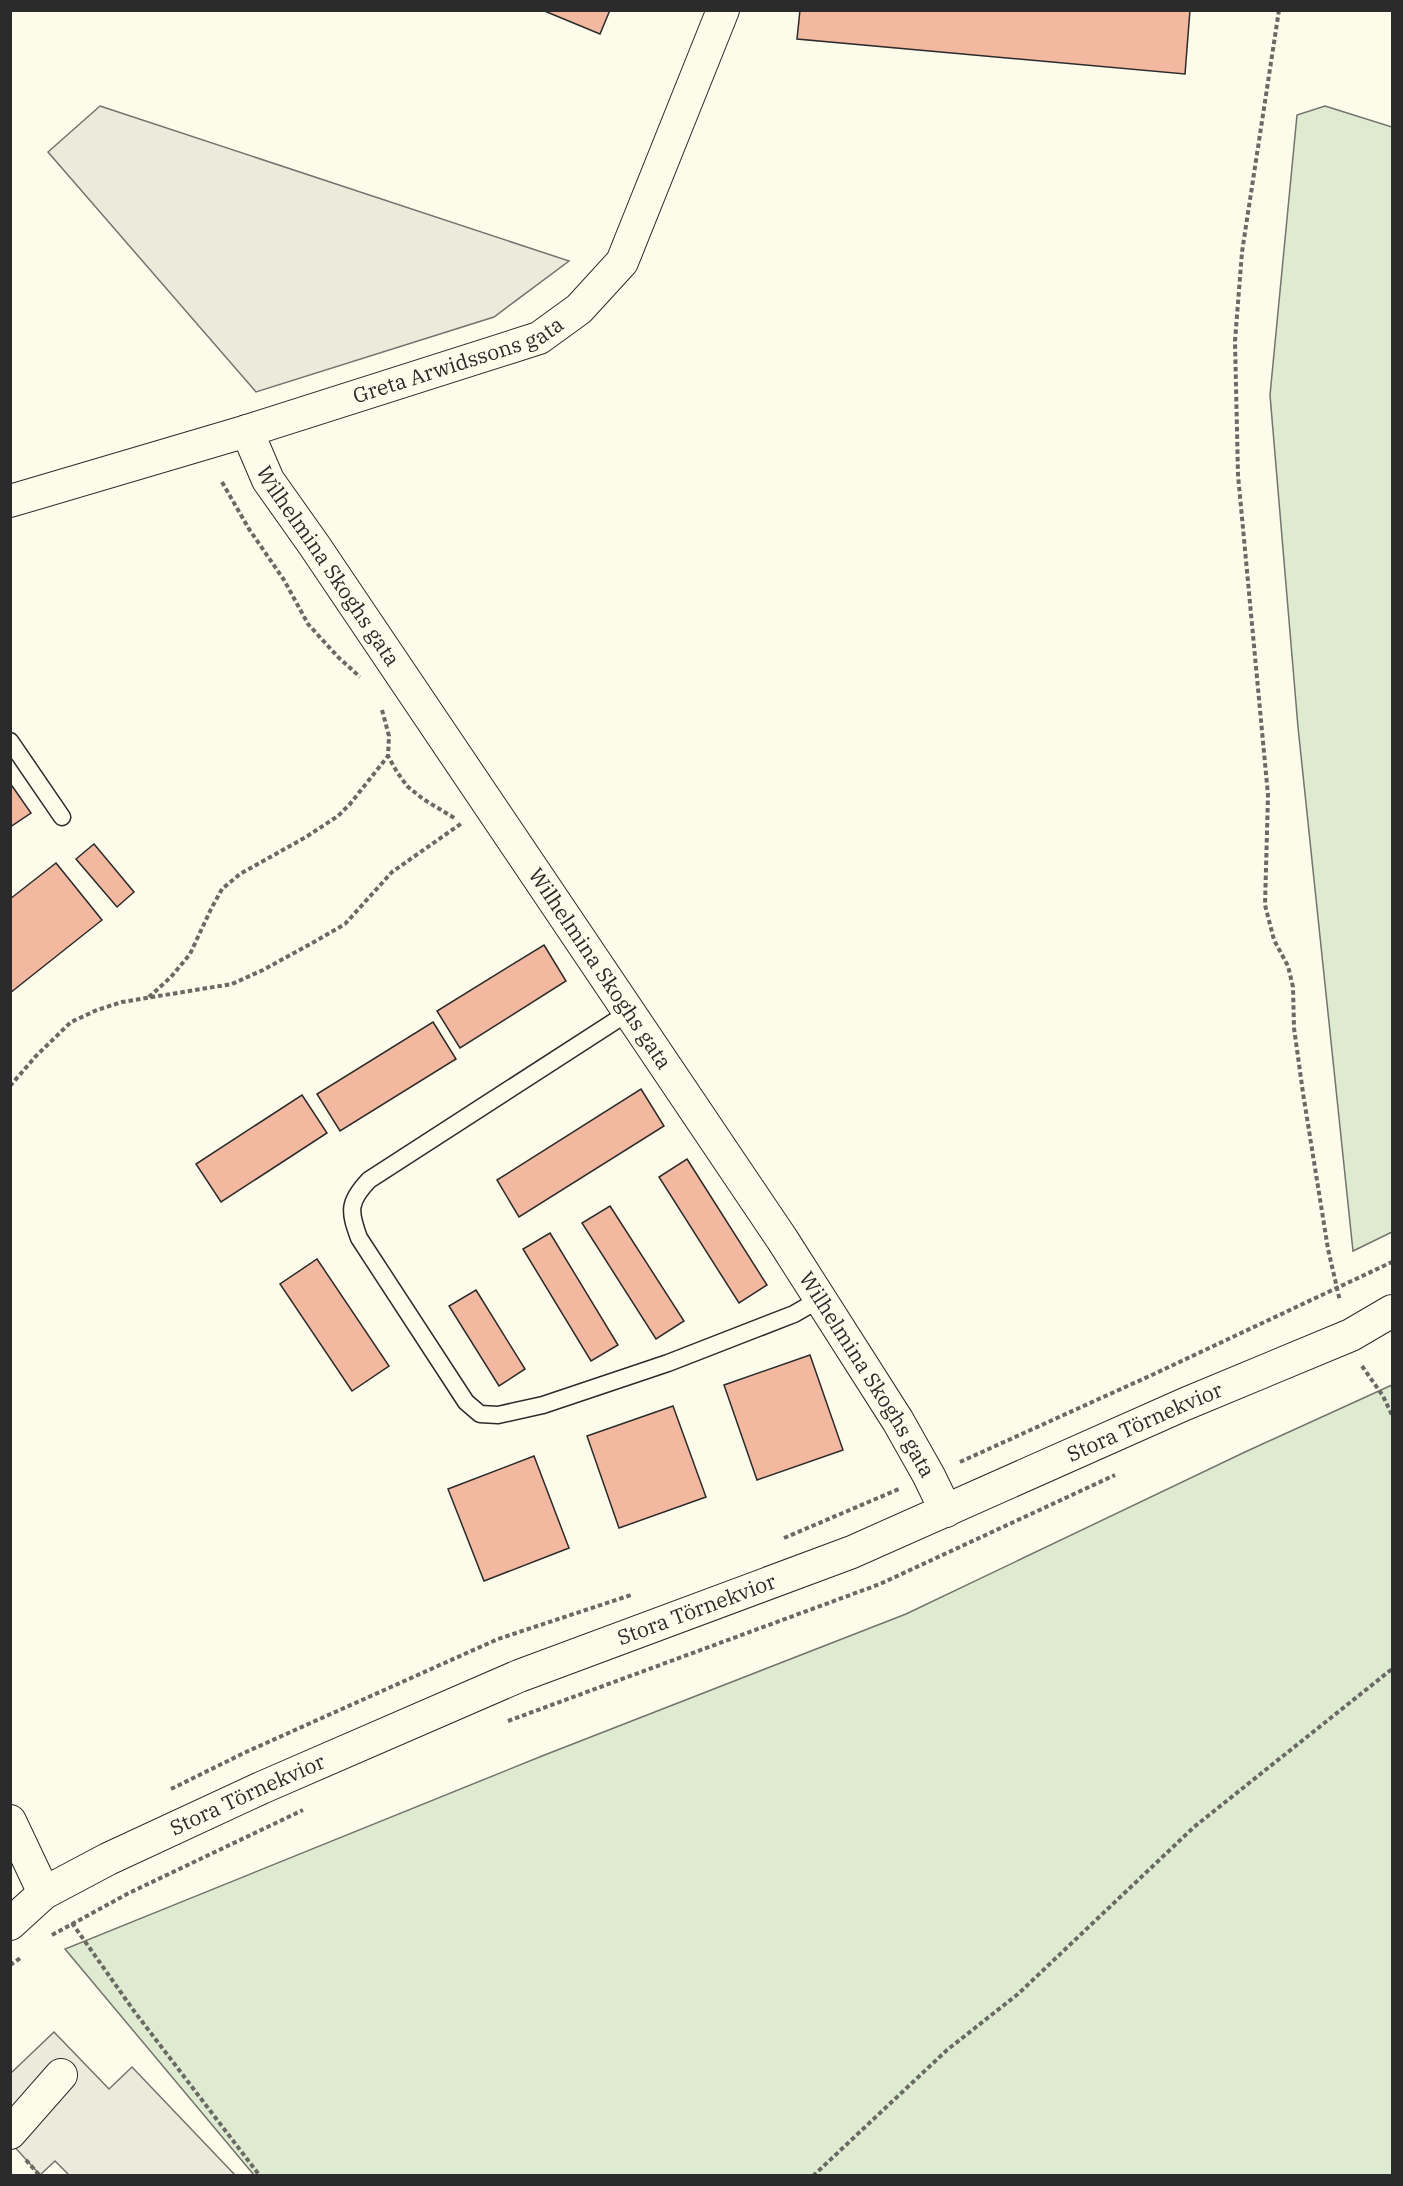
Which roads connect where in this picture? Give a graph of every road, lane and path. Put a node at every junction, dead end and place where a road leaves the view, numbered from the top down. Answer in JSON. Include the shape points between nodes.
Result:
{"nodes":[{"id":1,"x":723,"y":10,"type":"edge"},
{"id":2,"x":1280,"y":10,"type":"edge"},
{"id":3,"x":247,"y":430,"type":"junction"},
{"id":4,"x":222,"y":482,"type":"dead end"},
{"id":5,"x":10,"y":501,"type":"edge"},
{"id":6,"x":367,"y":684,"type":"dead end"},
{"id":7,"x":379,"y":702,"type":"dead end"},
{"id":8,"x":10,"y":741,"type":"edge"},
{"id":9,"x":388,"y":756,"type":"junction"},
{"id":10,"x":62,"y":817,"type":"dead end"},
{"id":11,"x":148,"y":997,"type":"junction"},
{"id":12,"x":628,"y":1012,"type":"junction"},
{"id":13,"x":10,"y":1086,"type":"edge"},
{"id":14,"x":1392,"y":1262,"type":"edge"},
{"id":15,"x":1336,"y":1287,"type":"junction"},
{"id":16,"x":820,"y":1299,"type":"junction"},
{"id":17,"x":1392,"y":1311,"type":"edge"},
{"id":18,"x":1360,"y":1364,"type":"dead end"},
{"id":19,"x":1392,"y":1415,"type":"edge"},
{"id":20,"x":929,"y":1476,"type":"junction"},
{"id":21,"x":946,"y":1511,"type":"junction"},
{"id":22,"x":775,"y":1542,"type":"dead end"},
{"id":23,"x":631,"y":1595,"type":"dead end"},
{"id":24,"x":1392,"y":1669,"type":"edge"},
{"id":25,"x":163,"y":1793,"type":"dead end"},
{"id":26,"x":10,"y":1821,"type":"edge"},
{"id":27,"x":44,"y":1893,"type":"junction"},
{"id":28,"x":72,"y":1923,"type":"dead end"},
{"id":29,"x":10,"y":1924,"type":"edge"},
{"id":30,"x":61,"y":2075,"type":"dead end"},
{"id":31,"x":10,"y":2133,"type":"edge"},
{"id":32,"x":260,"y":2175,"type":"edge"},
{"id":33,"x":813,"y":2175,"type":"edge"}],
"edges":[{"from":1,"to":3,"type":"street","name":"Greta Arwidssons gata","via":[[622,262],[579,309],[539,338]]},
{"from":2,"to":15,"type":"path","via":[[1242,252],[1235,340],[1238,475],[1268,795],[1265,905],[1293,987],[1303,1093]]},
{"from":3,"to":5,"type":"street","name":"Greta Arwidssons gata"},
{"from":3,"to":12,"type":"street","name":"Wilhelmina Skoghs gata","via":[[268,480]]},
{"from":4,"to":6,"type":"path","via":[[308,624]]},
{"from":7,"to":9,"type":"path","via":[[389,736]]},
{"from":8,"to":10,"type":"lane"},
{"from":9,"to":11,"type":"path","via":[[338,816],[240,874],[222,890],[190,954]]},
{"from":9,"to":11,"type":"path","via":[[407,786],[463,823],[392,872],[345,924],[314,942],[232,984]]},
{"from":11,"to":13,"type":"path","via":[[97,1010],[71,1022]]},
{"from":12,"to":16,"type":"street","name":"Wilhelmina Skoghs gata"},
{"from":12,"to":16,"type":"lane","via":[[369,1180],[356,1194],[351,1208],[359,1238],[466,1402],[480,1414],[498,1415],[543,1405],[669,1363],[794,1314]]},
{"from":14,"to":15,"type":"path"},
{"from":15,"to":20,"type":"path"},
{"from":16,"to":20,"type":"street","name":"Wilhelmina Skoghs gata"},
{"from":17,"to":21,"type":"street","name":"Stora Törnekvior","via":[[1351,1335]]},
{"from":18,"to":19,"type":"path"},
{"from":20,"to":21,"type":"street","name":"Wilhelmina Skoghs gata"},
{"from":20,"to":22,"type":"path"},
{"from":21,"to":27,"type":"street","name":"Stora Törnekvior","via":[[852,1552],[519,1676],[261,1788]]},
{"from":23,"to":25,"type":"path","via":[[498,1639]]},
{"from":24,"to":33,"type":"path","via":[[1194,1827],[1018,1994],[947,2050]]},
{"from":26,"to":27,"type":"street"},
{"from":27,"to":29,"type":"street","name":"Stora Törnekvior"},
{"from":28,"to":32,"type":"path"},
{"from":30,"to":31,"type":"street"}]}
